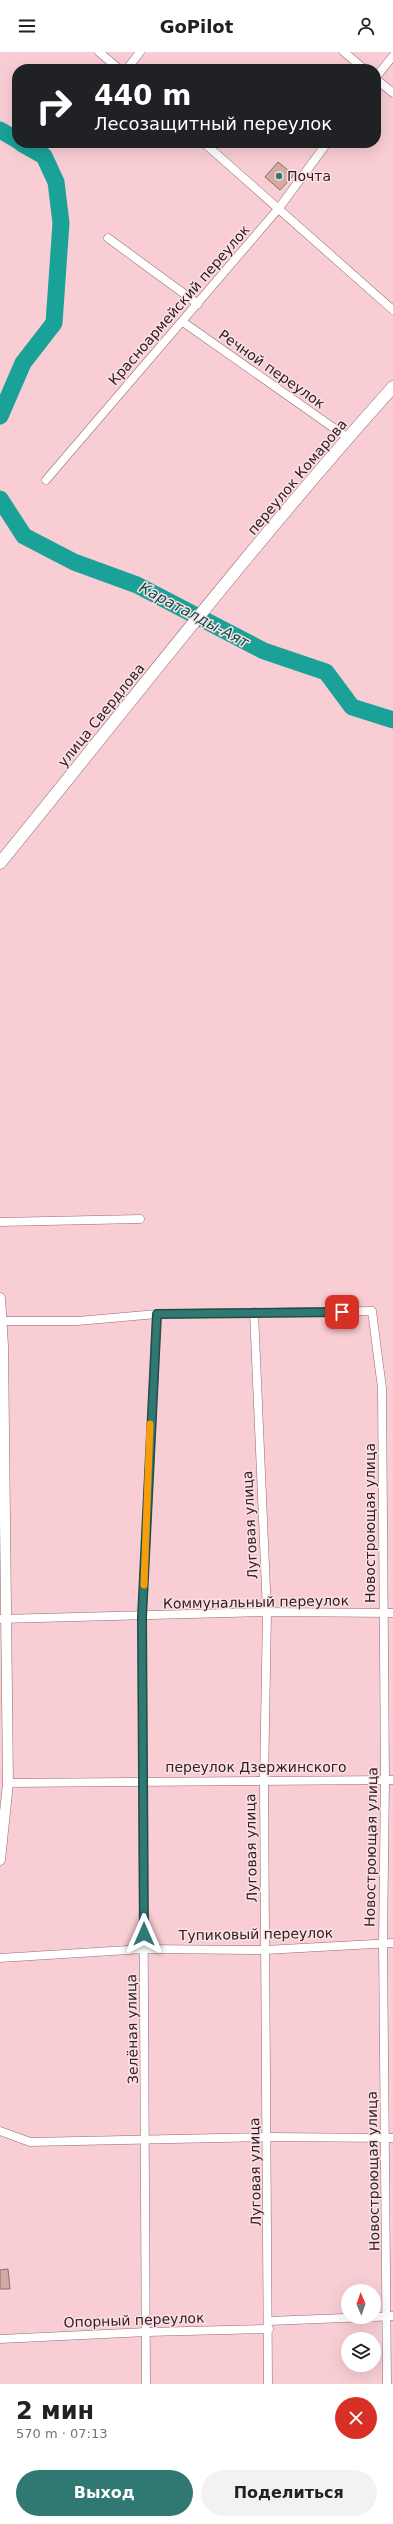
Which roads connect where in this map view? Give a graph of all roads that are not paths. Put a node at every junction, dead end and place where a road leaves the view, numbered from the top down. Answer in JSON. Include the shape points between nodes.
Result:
{"nodes":[{"id":1,"x":99,"y":52,"type":"edge"},
{"id":2,"x":140,"y":52,"type":"edge"},
{"id":3,"x":344,"y":52,"type":"edge"},
{"id":4,"x":393,"y":56,"type":"edge"},
{"id":5,"x":113,"y":64,"type":"edge"},
{"id":6,"x":131,"y":64,"type":"edge"},
{"id":7,"x":358,"y":64,"type":"edge"},
{"id":8,"x":381,"y":72,"type":"edge"},
{"id":9,"x":381,"y":82,"type":"edge"},
{"id":10,"x":393,"y":93,"type":"edge"},
{"id":11,"x":210,"y":148,"type":"edge"},
{"id":12,"x":323,"y":148,"type":"edge"},
{"id":13,"x":279,"y":208,"type":"junction"},
{"id":14,"x":108,"y":238,"type":"dead end"},
{"id":15,"x":198,"y":304,"type":"junction"},
{"id":16,"x":393,"y":310,"type":"edge"},
{"id":17,"x":182,"y":322,"type":"junction"},
{"id":18,"x":393,"y":388,"type":"edge"},
{"id":19,"x":348,"y":438,"type":"junction"},
{"id":20,"x":46,"y":480,"type":"dead end"},
{"id":21,"x":225,"y":586,"type":"joint"},
{"id":22,"x":0,"y":862,"type":"edge"},
{"id":23,"x":140,"y":1219,"type":"dead end"},
{"id":24,"x":0,"y":1222,"type":"edge"},
{"id":25,"x":0,"y":1298,"type":"edge"},
{"id":26,"x":254,"y":1312,"type":"junction"},
{"id":27,"x":157,"y":1314,"type":"junction"},
{"id":28,"x":1,"y":1321,"type":"junction"},
{"id":29,"x":267,"y":1612,"type":"junction"},
{"id":30,"x":384,"y":1613,"type":"junction"},
{"id":31,"x":393,"y":1614,"type":"edge"},
{"id":32,"x":142,"y":1617,"type":"junction"},
{"id":33,"x":3,"y":1619,"type":"edge"},
{"id":34,"x":389,"y":1780,"type":"edge"},
{"id":35,"x":143,"y":1782,"type":"junction"},
{"id":36,"x":264,"y":1782,"type":"junction"},
{"id":37,"x":4,"y":1783,"type":"edge"},
{"id":38,"x":0,"y":1860,"type":"edge"},
{"id":39,"x":383,"y":1943,"type":"junction"},
{"id":40,"x":393,"y":1943,"type":"edge"},
{"id":41,"x":144,"y":1949,"type":"junction"},
{"id":42,"x":265,"y":1950,"type":"junction"},
{"id":43,"x":0,"y":1958,"type":"edge"},
{"id":44,"x":0,"y":2132,"type":"edge"},
{"id":45,"x":268,"y":2137,"type":"junction"},
{"id":46,"x":389,"y":2138,"type":"edge"},
{"id":47,"x":146,"y":2141,"type":"junction"},
{"id":48,"x":390,"y":2316,"type":"edge"},
{"id":49,"x":341,"y":2319,"type":"edge"},
{"id":50,"x":269,"y":2325,"type":"junction"},
{"id":51,"x":147,"y":2332,"type":"junction"},
{"id":52,"x":0,"y":2339,"type":"edge"},
{"id":53,"x":146,"y":2384,"type":"edge"},
{"id":54,"x":268,"y":2384,"type":"edge"},
{"id":55,"x":387,"y":2384,"type":"edge"}],
"edges":[{"from":1,"to":5,"type":"street"},
{"from":2,"to":6,"type":"street"},
{"from":3,"to":7,"type":"street"},
{"from":4,"to":8,"type":"street"},
{"from":9,"to":10,"type":"street"},
{"from":11,"to":13,"type":"street"},
{"from":12,"to":13,"type":"street","name":"Красноармейский переулок"},
{"from":13,"to":15,"type":"street","name":"Красноармейский переулок"},
{"from":13,"to":16,"type":"street"},
{"from":14,"to":15,"type":"street"},
{"from":15,"to":17,"type":"street","name":"Красноармейский переулок"},
{"from":17,"to":19,"type":"street","name":"Речной переулок"},
{"from":17,"to":20,"type":"street","name":"Красноармейский переулок"},
{"from":18,"to":19,"type":"main road","name":"переулок Комарова"},
{"from":19,"to":21,"type":"main road","name":"переулок Комарова"},
{"from":21,"to":22,"type":"main road","name":"улица Свердлова"},
{"from":23,"to":24,"type":"street"},
{"from":25,"to":28,"type":"street"},
{"from":26,"to":27,"type":"street"},
{"from":26,"to":29,"type":"street","name":"Луговая улица"},
{"from":26,"to":30,"type":"street","name":"Новостроющая улица","via":[[372,1311],[382,1388]]},
{"from":27,"to":28,"type":"street","via":[[78,1321]]},
{"from":27,"to":32,"type":"street","name":"Зелёная улица"},
{"from":28,"to":33,"type":"street"},
{"from":29,"to":30,"type":"street","name":"Коммунальный переулок"},
{"from":29,"to":32,"type":"street","name":"Коммунальный переулок"},
{"from":29,"to":36,"type":"street","name":"Луговая улица"},
{"from":30,"to":31,"type":"street","name":"Коммунальный переулок"},
{"from":30,"to":34,"type":"street","name":"Новостроющая улица"},
{"from":32,"to":33,"type":"street","name":"Коммунальный переулок"},
{"from":32,"to":35,"type":"street","name":"Зелёная улица"},
{"from":33,"to":37,"type":"street"},
{"from":34,"to":36,"type":"street","name":"переулок Дзержинского"},
{"from":34,"to":39,"type":"street","name":"Новостроющая улица"},
{"from":35,"to":36,"type":"street","name":"переулок Дзержинского"},
{"from":35,"to":37,"type":"street","name":"переулок Дзержинского"},
{"from":35,"to":41,"type":"street","name":"Зелёная улица"},
{"from":36,"to":42,"type":"street","name":"Луговая улица"},
{"from":37,"to":38,"type":"street"},
{"from":39,"to":40,"type":"street","name":"Тупиковый переулок"},
{"from":39,"to":42,"type":"street","name":"Тупиковый переулок"},
{"from":39,"to":46,"type":"street","name":"Новостроющая улица"},
{"from":41,"to":42,"type":"street","name":"Тупиковый переулок"},
{"from":41,"to":43,"type":"street","name":"Тупиковый переулок"},
{"from":41,"to":47,"type":"street","name":"Зелёная улица"},
{"from":42,"to":45,"type":"street","name":"Луговая улица"},
{"from":44,"to":47,"type":"street","via":[[30,2142]]},
{"from":45,"to":46,"type":"street"},
{"from":45,"to":47,"type":"street"},
{"from":45,"to":50,"type":"street","name":"Луговая улица"},
{"from":46,"to":48,"type":"street","name":"Новостроющая улица"},
{"from":47,"to":51,"type":"street","name":"Зелёная улица"},
{"from":48,"to":55,"type":"street","name":"Новостроющая улица"},
{"from":49,"to":50,"type":"street","name":"Опорный переулок"},
{"from":50,"to":51,"type":"street","name":"Опорный переулок"},
{"from":50,"to":54,"type":"street","name":"Луговая улица"},
{"from":51,"to":52,"type":"street","name":"Опорный переулок"},
{"from":51,"to":53,"type":"street","name":"Зелёная улица"}]}
